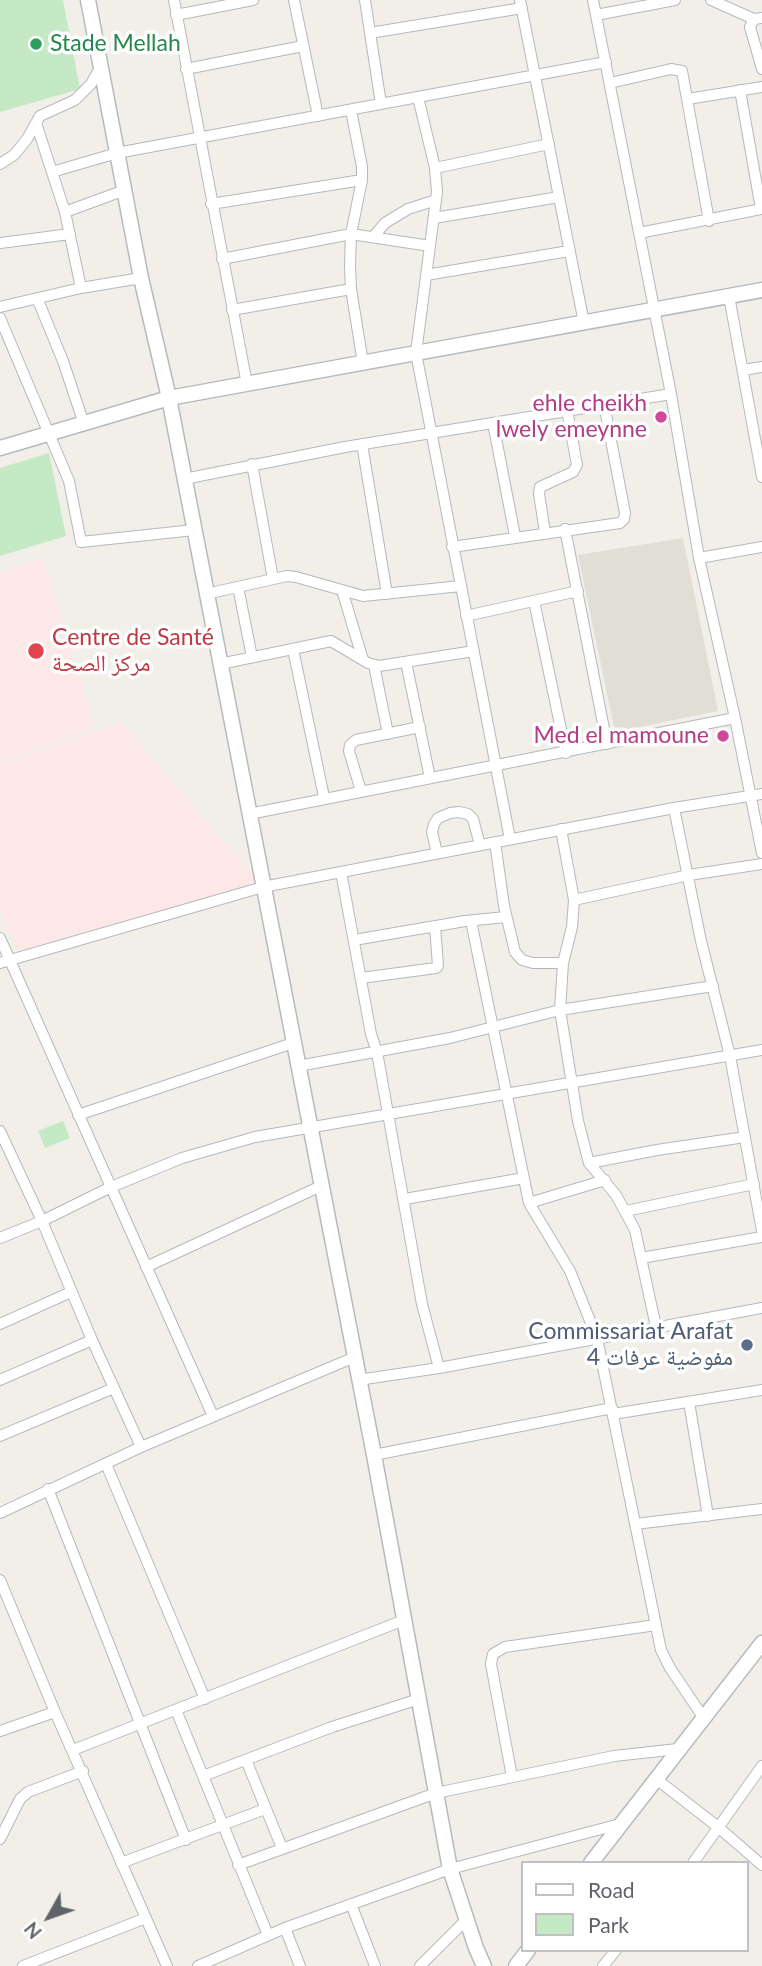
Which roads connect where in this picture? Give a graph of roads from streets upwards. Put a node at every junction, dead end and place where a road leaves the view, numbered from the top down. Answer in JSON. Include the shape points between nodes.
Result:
{"nodes":[{"id":1,"x":88,"y":0,"type":"edge"},
{"id":2,"x":174,"y":0,"type":"edge"},
{"id":3,"x":253,"y":0,"type":"edge"},
{"id":4,"x":294,"y":0,"type":"edge"},
{"id":5,"x":365,"y":0,"type":"edge"},
{"id":6,"x":593,"y":0,"type":"edge"},
{"id":7,"x":675,"y":0,"type":"edge"},
{"id":8,"x":711,"y":0,"type":"edge"},
{"id":9,"x":521,"y":4,"type":"edge"},
{"id":10,"x":176,"y":15,"type":"junction"},
{"id":11,"x":596,"y":15,"type":"junction"},
{"id":12,"x":758,"y":19,"type":"edge"},
{"id":13,"x":370,"y":33,"type":"junction"},
{"id":14,"x":303,"y":46,"type":"junction"},
{"id":15,"x":606,"y":62,"type":"junction"},
{"id":16,"x":101,"y":66,"type":"junction"},
{"id":17,"x":186,"y":69,"type":"junction"},
{"id":18,"x":762,"y":69,"type":"edge"},
{"id":19,"x":535,"y":75,"type":"junction"},
{"id":20,"x":610,"y":83,"type":"junction"},
{"id":21,"x":762,"y":87,"type":"edge"},
{"id":22,"x":740,"y":90,"type":"junction"},
{"id":23,"x":418,"y":97,"type":"junction"},
{"id":24,"x":688,"y":99,"type":"junction"},
{"id":25,"x":381,"y":104,"type":"junction"},
{"id":26,"x":351,"y":110,"type":"junction"},
{"id":27,"x":318,"y":116,"type":"junction"},
{"id":28,"x":36,"y":123,"type":"junction"},
{"id":29,"x":199,"y":138,"type":"junction"},
{"id":30,"x":549,"y":144,"type":"junction"},
{"id":31,"x":117,"y":153,"type":"junction"},
{"id":32,"x":0,"y":164,"type":"edge"},
{"id":33,"x":435,"y":169,"type":"junction"},
{"id":34,"x":52,"y":172,"type":"junction"},
{"id":35,"x":362,"y":180,"type":"junction"},
{"id":36,"x":125,"y":190,"type":"junction"},
{"id":37,"x":559,"y":197,"type":"junction"},
{"id":38,"x":436,"y":200,"type":"junction"},
{"id":39,"x":211,"y":204,"type":"junction"},
{"id":40,"x":761,"y":209,"type":"edge"},
{"id":41,"x":65,"y":212,"type":"junction"},
{"id":42,"x":434,"y":218,"type":"junction"},
{"id":43,"x":709,"y":221,"type":"junction"},
{"id":44,"x":639,"y":233,"type":"junction"},
{"id":45,"x":70,"y":234,"type":"junction"},
{"id":46,"x":351,"y":234,"type":"junction"},
{"id":47,"x":373,"y":237,"type":"junction"},
{"id":48,"x":0,"y":243,"type":"edge"},
{"id":49,"x":430,"y":246,"type":"junction"},
{"id":50,"x":569,"y":251,"type":"junction"},
{"id":51,"x":222,"y":259,"type":"junction"},
{"id":52,"x":426,"y":275,"type":"junction"},
{"id":53,"x":141,"y":278,"type":"junction"},
{"id":54,"x":81,"y":288,"type":"junction"},
{"id":55,"x":351,"y":289,"type":"junction"},
{"id":56,"x":762,"y":290,"type":"edge"},
{"id":57,"x":729,"y":296,"type":"junction"},
{"id":58,"x":37,"y":298,"type":"junction"},
{"id":59,"x":0,"y":307,"type":"edge"},
{"id":60,"x":232,"y":310,"type":"junction"},
{"id":61,"x":655,"y":310,"type":"junction"},
{"id":62,"x":0,"y":318,"type":"edge"},
{"id":63,"x":584,"y":323,"type":"junction"},
{"id":64,"x":416,"y":353,"type":"junction"},
{"id":65,"x":363,"y":363,"type":"junction"},
{"id":66,"x":762,"y":367,"type":"edge"},
{"id":67,"x":743,"y":370,"type":"junction"},
{"id":68,"x":247,"y":384,"type":"junction"},
{"id":69,"x":671,"y":394,"type":"junction"},
{"id":70,"x":169,"y":398,"type":"junction"},
{"id":71,"x":604,"y":404,"type":"junction"},
{"id":72,"x":567,"y":410,"type":"junction"},
{"id":73,"x":493,"y":423,"type":"junction"},
{"id":74,"x":84,"y":424,"type":"junction"},
{"id":75,"x":432,"y":432,"type":"junction"},
{"id":76,"x":48,"y":434,"type":"junction"},
{"id":77,"x":362,"y":444,"type":"junction"},
{"id":78,"x":0,"y":448,"type":"edge"},
{"id":79,"x":252,"y":464,"type":"junction"},
{"id":80,"x":762,"y":476,"type":"edge"},
{"id":81,"x":184,"y":479,"type":"junction"},
{"id":82,"x":565,"y":529,"type":"junction"},
{"id":83,"x":194,"y":530,"type":"junction"},
{"id":84,"x":545,"y":532,"type":"junction"},
{"id":85,"x":515,"y":536,"type":"junction"},
{"id":86,"x":452,"y":547,"type":"junction"},
{"id":87,"x":762,"y":547,"type":"edge"},
{"id":88,"x":699,"y":558,"type":"junction"},
{"id":89,"x":273,"y":579,"type":"junction"},
{"id":90,"x":461,"y":586,"type":"junction"},
{"id":91,"x":238,"y":587,"type":"junction"},
{"id":92,"x":342,"y":590,"type":"junction"},
{"id":93,"x":578,"y":591,"type":"junction"},
{"id":94,"x":206,"y":594,"type":"junction"},
{"id":95,"x":387,"y":594,"type":"junction"},
{"id":96,"x":534,"y":601,"type":"junction"},
{"id":97,"x":466,"y":616,"type":"junction"},
{"id":98,"x":293,"y":649,"type":"junction"},
{"id":99,"x":474,"y":651,"type":"junction"},
{"id":100,"x":252,"y":657,"type":"junction"},
{"id":101,"x":363,"y":660,"type":"junction"},
{"id":102,"x":407,"y":662,"type":"junction"},
{"id":103,"x":220,"y":664,"type":"junction"},
{"id":104,"x":374,"y":665,"type":"junction"},
{"id":105,"x":735,"y":718,"type":"junction"},
{"id":106,"x":420,"y":727,"type":"junction"},
{"id":107,"x":388,"y":734,"type":"junction"},
{"id":108,"x":607,"y":744,"type":"junction"},
{"id":109,"x":566,"y":753,"type":"junction"},
{"id":110,"x":496,"y":767,"type":"junction"},
{"id":111,"x":430,"y":778,"type":"junction"},
{"id":112,"x":360,"y":791,"type":"junction"},
{"id":113,"x":762,"y":794,"type":"edge"},
{"id":114,"x":751,"y":795,"type":"junction"},
{"id":115,"x":324,"y":797,"type":"junction"},
{"id":116,"x":674,"y":808,"type":"junction"},
{"id":117,"x":249,"y":814,"type":"junction"},
{"id":118,"x":561,"y":829,"type":"junction"},
{"id":119,"x":510,"y":839,"type":"junction"},
{"id":120,"x":495,"y":842,"type":"junction"},
{"id":121,"x":480,"y":845,"type":"junction"},
{"id":122,"x":437,"y":853,"type":"junction"},
{"id":123,"x":762,"y":853,"type":"edge"},
{"id":124,"x":762,"y":864,"type":"edge"},
{"id":125,"x":341,"y":872,"type":"junction"},
{"id":126,"x":689,"y":875,"type":"junction"},
{"id":127,"x":263,"y":887,"type":"junction"},
{"id":128,"x":573,"y":900,"type":"junction"},
{"id":129,"x":506,"y":917,"type":"junction"},
{"id":130,"x":471,"y":921,"type":"junction"},
{"id":131,"x":435,"y":926,"type":"junction"},
{"id":132,"x":0,"y":938,"type":"edge"},
{"id":133,"x":354,"y":940,"type":"junction"},
{"id":134,"x":5,"y":961,"type":"edge"},
{"id":135,"x":563,"y":963,"type":"junction"},
{"id":136,"x":361,"y":978,"type":"junction"},
{"id":137,"x":713,"y":986,"type":"junction"},
{"id":138,"x":560,"y":1010,"type":"junction"},
{"id":139,"x":492,"y":1028,"type":"junction"},
{"id":140,"x":293,"y":1043,"type":"junction"},
{"id":141,"x":762,"y":1050,"type":"edge"},
{"id":142,"x":377,"y":1052,"type":"junction"},
{"id":143,"x":730,"y":1056,"type":"junction"},
{"id":144,"x":298,"y":1066,"type":"junction"},
{"id":145,"x":573,"y":1084,"type":"junction"},
{"id":146,"x":506,"y":1096,"type":"junction"},
{"id":147,"x":78,"y":1115,"type":"junction"},
{"id":148,"x":388,"y":1116,"type":"junction"},
{"id":149,"x":310,"y":1129,"type":"junction"},
{"id":150,"x":0,"y":1131,"type":"edge"},
{"id":151,"x":745,"y":1137,"type":"junction"},
{"id":152,"x":5,"y":1156,"type":"edge"},
{"id":153,"x":589,"y":1163,"type":"junction"},
{"id":154,"x":524,"y":1178,"type":"junction"},
{"id":155,"x":605,"y":1180,"type":"junction"},
{"id":156,"x":754,"y":1184,"type":"junction"},
{"id":157,"x":321,"y":1186,"type":"junction"},
{"id":158,"x":111,"y":1187,"type":"junction"},
{"id":159,"x":405,"y":1199,"type":"junction"},
{"id":160,"x":529,"y":1203,"type":"junction"},
{"id":161,"x":626,"y":1210,"type":"junction"},
{"id":162,"x":42,"y":1221,"type":"junction"},
{"id":163,"x":762,"y":1231,"type":"edge"},
{"id":164,"x":762,"y":1237,"type":"edge"},
{"id":165,"x":0,"y":1238,"type":"edge"},
{"id":166,"x":641,"y":1258,"type":"junction"},
{"id":167,"x":146,"y":1267,"type":"junction"},
{"id":168,"x":71,"y":1292,"type":"junction"},
{"id":169,"x":762,"y":1308,"type":"edge"},
{"id":170,"x":0,"y":1324,"type":"edge"},
{"id":171,"x":656,"y":1327,"type":"junction"},
{"id":172,"x":597,"y":1338,"type":"junction"},
{"id":173,"x":92,"y":1340,"type":"junction"},
{"id":174,"x":355,"y":1357,"type":"junction"},
{"id":175,"x":439,"y":1368,"type":"junction"},
{"id":176,"x":0,"y":1380,"type":"edge"},
{"id":177,"x":358,"y":1380,"type":"junction"},
{"id":178,"x":114,"y":1388,"type":"junction"},
{"id":179,"x":762,"y":1390,"type":"edge"},
{"id":180,"x":689,"y":1402,"type":"junction"},
{"id":181,"x":612,"y":1411,"type":"junction"},
{"id":182,"x":213,"y":1416,"type":"junction"},
{"id":183,"x":0,"y":1436,"type":"edge"},
{"id":184,"x":141,"y":1447,"type":"junction"},
{"id":185,"x":374,"y":1455,"type":"junction"},
{"id":186,"x":106,"y":1464,"type":"junction"},
{"id":187,"x":48,"y":1489,"type":"junction"},
{"id":188,"x":762,"y":1509,"type":"edge"},
{"id":189,"x":0,"y":1513,"type":"edge"},
{"id":190,"x":708,"y":1516,"type":"junction"},
{"id":191,"x":635,"y":1524,"type":"junction"},
{"id":192,"x":0,"y":1580,"type":"edge"},
{"id":193,"x":4,"y":1599,"type":"edge"},
{"id":194,"x":404,"y":1620,"type":"junction"},
{"id":195,"x":656,"y":1625,"type":"junction"},
{"id":196,"x":762,"y":1643,"type":"edge"},
{"id":197,"x":205,"y":1699,"type":"junction"},
{"id":198,"x":419,"y":1699,"type":"junction"},
{"id":199,"x":176,"y":1710,"type":"junction"},
{"id":200,"x":55,"y":1712,"type":"junction"},
{"id":201,"x":704,"y":1717,"type":"junction"},
{"id":202,"x":141,"y":1723,"type":"junction"},
{"id":203,"x":0,"y":1731,"type":"edge"},
{"id":204,"x":678,"y":1749,"type":"junction"},
{"id":205,"x":73,"y":1750,"type":"junction"},
{"id":206,"x":246,"y":1760,"type":"junction"},
{"id":207,"x":762,"y":1766,"type":"edge"},
{"id":208,"x":83,"y":1770,"type":"junction"},
{"id":209,"x":203,"y":1776,"type":"junction"},
{"id":210,"x":512,"y":1777,"type":"junction"},
{"id":211,"x":656,"y":1778,"type":"junction"},
{"id":212,"x":753,"y":1780,"type":"junction"},
{"id":213,"x":762,"y":1788,"type":"edge"},
{"id":214,"x":436,"y":1793,"type":"junction"},
{"id":215,"x":265,"y":1809,"type":"junction"},
{"id":216,"x":620,"y":1824,"type":"junction"},
{"id":217,"x":225,"y":1825,"type":"junction"},
{"id":218,"x":718,"y":1827,"type":"junction"},
{"id":219,"x":0,"y":1839,"type":"edge"},
{"id":220,"x":186,"y":1840,"type":"junction"},
{"id":221,"x":282,"y":1848,"type":"junction"},
{"id":222,"x":592,"y":1861,"type":"edge"},
{"id":223,"x":694,"y":1861,"type":"edge"},
{"id":224,"x":121,"y":1863,"type":"junction"},
{"id":225,"x":238,"y":1865,"type":"junction"},
{"id":226,"x":762,"y":1865,"type":"edge"},
{"id":227,"x":450,"y":1869,"type":"junction"},
{"id":228,"x":351,"y":1904,"type":"junction"},
{"id":229,"x":146,"y":1918,"type":"junction"},
{"id":230,"x":466,"y":1920,"type":"junction"},
{"id":231,"x":285,"y":1928,"type":"junction"},
{"id":232,"x":268,"y":1935,"type":"junction"},
{"id":233,"x":23,"y":1966,"type":"edge"},
{"id":234,"x":167,"y":1966,"type":"edge"},
{"id":235,"x":198,"y":1966,"type":"edge"},
{"id":236,"x":300,"y":1966,"type":"edge"},
{"id":237,"x":375,"y":1966,"type":"edge"},
{"id":238,"x":420,"y":1966,"type":"edge"},
{"id":239,"x":484,"y":1966,"type":"edge"}],
"edges":[{"from":1,"to":16,"type":"street"},
{"from":2,"to":10,"type":"street"},
{"from":3,"to":10,"type":"street"},
{"from":4,"to":14,"type":"street"},
{"from":5,"to":13,"type":"street"},
{"from":6,"to":11,"type":"street"},
{"from":7,"to":11,"type":"street"},
{"from":8,"to":12,"type":"street"},
{"from":9,"to":13,"type":"street"},
{"from":9,"to":19,"type":"street"},
{"from":10,"to":17,"type":"street"},
{"from":11,"to":15,"type":"street"},
{"from":12,"to":18,"type":"street","via":[[750,27]]},
{"from":13,"to":25,"type":"street"},
{"from":14,"to":17,"type":"street"},
{"from":14,"to":27,"type":"street"},
{"from":15,"to":19,"type":"street"},
{"from":15,"to":20,"type":"street"},
{"from":16,"to":28,"type":"street","via":[[75,100],[40,116]]},
{"from":16,"to":31,"type":"street"},
{"from":17,"to":29,"type":"street"},
{"from":19,"to":23,"type":"street"},
{"from":19,"to":30,"type":"street"},
{"from":20,"to":24,"type":"street","via":[[678,69]]},
{"from":20,"to":44,"type":"street"},
{"from":21,"to":22,"type":"street"},
{"from":22,"to":24,"type":"street"},
{"from":22,"to":40,"type":"street"},
{"from":23,"to":25,"type":"street"},
{"from":23,"to":33,"type":"street"},
{"from":24,"to":43,"type":"street"},
{"from":25,"to":26,"type":"street"},
{"from":26,"to":27,"type":"street"},
{"from":26,"to":35,"type":"street"},
{"from":27,"to":29,"type":"street"},
{"from":28,"to":32,"type":"street","via":[[14,156]]},
{"from":28,"to":34,"type":"street"},
{"from":29,"to":31,"type":"street"},
{"from":29,"to":39,"type":"street"},
{"from":30,"to":33,"type":"street"},
{"from":30,"to":37,"type":"street"},
{"from":31,"to":34,"type":"street"},
{"from":31,"to":36,"type":"street"},
{"from":33,"to":38,"type":"street"},
{"from":34,"to":41,"type":"street"},
{"from":35,"to":39,"type":"street"},
{"from":35,"to":46,"type":"street"},
{"from":36,"to":41,"type":"street"},
{"from":36,"to":53,"type":"street"},
{"from":37,"to":42,"type":"street"},
{"from":37,"to":50,"type":"street"},
{"from":38,"to":42,"type":"street"},
{"from":38,"to":47,"type":"street","via":[[396,216]]},
{"from":39,"to":51,"type":"street"},
{"from":40,"to":43,"type":"street"},
{"from":41,"to":45,"type":"street"},
{"from":42,"to":49,"type":"street"},
{"from":43,"to":44,"type":"street"},
{"from":44,"to":61,"type":"street"},
{"from":45,"to":48,"type":"street"},
{"from":45,"to":54,"type":"street"},
{"from":46,"to":47,"type":"street"},
{"from":46,"to":51,"type":"street"},
{"from":46,"to":55,"type":"street"},
{"from":47,"to":49,"type":"street"},
{"from":49,"to":52,"type":"street"},
{"from":50,"to":52,"type":"street"},
{"from":50,"to":63,"type":"street"},
{"from":51,"to":60,"type":"street"},
{"from":52,"to":64,"type":"street"},
{"from":53,"to":54,"type":"street"},
{"from":53,"to":70,"type":"street"},
{"from":54,"to":58,"type":"street"},
{"from":55,"to":60,"type":"street"},
{"from":55,"to":65,"type":"street"},
{"from":56,"to":57,"type":"street"},
{"from":57,"to":61,"type":"street"},
{"from":57,"to":67,"type":"street"},
{"from":58,"to":59,"type":"street"},
{"from":58,"to":74,"type":"street"},
{"from":60,"to":68,"type":"street"},
{"from":61,"to":63,"type":"street"},
{"from":61,"to":69,"type":"street"},
{"from":62,"to":76,"type":"street"},
{"from":63,"to":64,"type":"street"},
{"from":64,"to":65,"type":"street"},
{"from":64,"to":75,"type":"street"},
{"from":65,"to":68,"type":"street"},
{"from":66,"to":67,"type":"street"},
{"from":67,"to":80,"type":"street"},
{"from":68,"to":70,"type":"street"},
{"from":69,"to":71,"type":"street"},
{"from":69,"to":88,"type":"street"},
{"from":70,"to":74,"type":"street"},
{"from":70,"to":81,"type":"street"},
{"from":71,"to":72,"type":"street"},
{"from":71,"to":82,"type":"street","via":[[624,519]]},
{"from":72,"to":73,"type":"street"},
{"from":72,"to":84,"type":"street","via":[[577,465],[540,487]]},
{"from":73,"to":75,"type":"street"},
{"from":73,"to":85,"type":"street"},
{"from":74,"to":76,"type":"street"},
{"from":75,"to":77,"type":"street"},
{"from":75,"to":86,"type":"street"},
{"from":76,"to":78,"type":"street"},
{"from":76,"to":83,"type":"street","via":[[69,481],[81,542]]},
{"from":77,"to":79,"type":"street"},
{"from":77,"to":95,"type":"street"},
{"from":79,"to":81,"type":"street"},
{"from":79,"to":89,"type":"street"},
{"from":81,"to":83,"type":"street"},
{"from":82,"to":84,"type":"street"},
{"from":82,"to":93,"type":"street"},
{"from":83,"to":94,"type":"street"},
{"from":84,"to":85,"type":"street"},
{"from":85,"to":86,"type":"street"},
{"from":86,"to":90,"type":"street"},
{"from":87,"to":88,"type":"street"},
{"from":88,"to":105,"type":"street"},
{"from":89,"to":91,"type":"street"},
{"from":89,"to":92,"type":"street","via":[[296,577]]},
{"from":90,"to":95,"type":"street"},
{"from":90,"to":97,"type":"street"},
{"from":91,"to":94,"type":"street"},
{"from":91,"to":100,"type":"street"},
{"from":92,"to":95,"type":"street","via":[[363,596]]},
{"from":92,"to":101,"type":"street"},
{"from":93,"to":96,"type":"street"},
{"from":93,"to":108,"type":"street"},
{"from":94,"to":103,"type":"street"},
{"from":96,"to":97,"type":"street"},
{"from":96,"to":109,"type":"street"},
{"from":97,"to":99,"type":"street"},
{"from":98,"to":100,"type":"street"},
{"from":98,"to":101,"type":"street","via":[[331,641]]},
{"from":98,"to":115,"type":"street"},
{"from":99,"to":102,"type":"street"},
{"from":99,"to":110,"type":"street"},
{"from":100,"to":103,"type":"street"},
{"from":101,"to":104,"type":"street"},
{"from":102,"to":104,"type":"street"},
{"from":102,"to":106,"type":"street"},
{"from":103,"to":117,"type":"street"},
{"from":104,"to":107,"type":"street"},
{"from":105,"to":108,"type":"street"},
{"from":105,"to":114,"type":"street"},
{"from":106,"to":107,"type":"street"},
{"from":106,"to":111,"type":"street"},
{"from":107,"to":112,"type":"street","via":[[350,745]]},
{"from":108,"to":109,"type":"street"},
{"from":109,"to":110,"type":"street"},
{"from":110,"to":111,"type":"street"},
{"from":110,"to":119,"type":"street"},
{"from":111,"to":112,"type":"street"},
{"from":112,"to":115,"type":"street"},
{"from":113,"to":114,"type":"street"},
{"from":114,"to":116,"type":"street"},
{"from":114,"to":123,"type":"street"},
{"from":115,"to":117,"type":"street"},
{"from":116,"to":118,"type":"street"},
{"from":116,"to":126,"type":"street"},
{"from":117,"to":127,"type":"street"},
{"from":118,"to":119,"type":"street"},
{"from":118,"to":128,"type":"street"},
{"from":119,"to":120,"type":"street"},
{"from":120,"to":121,"type":"street"},
{"from":120,"to":129,"type":"street"},
{"from":121,"to":122,"type":"street"},
{"from":121,"to":122,"type":"street","via":[[472,819],[459,811],[434,824]]},
{"from":122,"to":125,"type":"street"},
{"from":124,"to":126,"type":"street"},
{"from":125,"to":127,"type":"street"},
{"from":125,"to":133,"type":"street"},
{"from":126,"to":128,"type":"street"},
{"from":126,"to":137,"type":"street"},
{"from":127,"to":134,"type":"street"},
{"from":127,"to":140,"type":"street"},
{"from":128,"to":135,"type":"street"},
{"from":129,"to":130,"type":"street"},
{"from":129,"to":135,"type":"street","via":[[515,952],[522,960]]},
{"from":130,"to":131,"type":"street"},
{"from":130,"to":139,"type":"street"},
{"from":131,"to":133,"type":"street"},
{"from":131,"to":136,"type":"street","via":[[436,968]]},
{"from":132,"to":134,"type":"street"},
{"from":133,"to":136,"type":"street"},
{"from":134,"to":147,"type":"street"},
{"from":135,"to":138,"type":"street"},
{"from":136,"to":142,"type":"street"},
{"from":137,"to":138,"type":"street"},
{"from":137,"to":143,"type":"street"},
{"from":138,"to":139,"type":"street"},
{"from":138,"to":145,"type":"street"},
{"from":139,"to":142,"type":"street"},
{"from":139,"to":146,"type":"street"},
{"from":140,"to":144,"type":"street"},
{"from":140,"to":147,"type":"street"},
{"from":141,"to":143,"type":"street"},
{"from":142,"to":144,"type":"street"},
{"from":142,"to":148,"type":"street"},
{"from":143,"to":145,"type":"street"},
{"from":143,"to":151,"type":"street"},
{"from":144,"to":149,"type":"street"},
{"from":145,"to":146,"type":"street"},
{"from":145,"to":153,"type":"street"},
{"from":146,"to":148,"type":"street"},
{"from":146,"to":154,"type":"street"},
{"from":147,"to":158,"type":"street"},
{"from":148,"to":149,"type":"street"},
{"from":148,"to":159,"type":"street"},
{"from":149,"to":157,"type":"street"},
{"from":149,"to":158,"type":"street","via":[[182,1158]]},
{"from":150,"to":152,"type":"street"},
{"from":151,"to":153,"type":"street"},
{"from":151,"to":156,"type":"street"},
{"from":152,"to":162,"type":"street"},
{"from":153,"to":155,"type":"street"},
{"from":154,"to":159,"type":"street"},
{"from":154,"to":160,"type":"street"},
{"from":155,"to":160,"type":"street"},
{"from":155,"to":161,"type":"street"},
{"from":156,"to":161,"type":"street"},
{"from":156,"to":163,"type":"street"},
{"from":157,"to":167,"type":"street"},
{"from":157,"to":174,"type":"street"},
{"from":158,"to":162,"type":"street"},
{"from":158,"to":167,"type":"street"},
{"from":159,"to":175,"type":"street","via":[[422,1304]]},
{"from":160,"to":172,"type":"street","via":[[570,1271]]},
{"from":161,"to":166,"type":"street"},
{"from":162,"to":165,"type":"street"},
{"from":162,"to":168,"type":"street"},
{"from":164,"to":166,"type":"street"},
{"from":166,"to":171,"type":"street"},
{"from":167,"to":182,"type":"street"},
{"from":168,"to":170,"type":"street"},
{"from":168,"to":173,"type":"street"},
{"from":169,"to":171,"type":"street"},
{"from":171,"to":172,"type":"street"},
{"from":172,"to":175,"type":"street"},
{"from":172,"to":181,"type":"street"},
{"from":173,"to":176,"type":"street"},
{"from":173,"to":178,"type":"street"},
{"from":174,"to":177,"type":"street"},
{"from":174,"to":182,"type":"street"},
{"from":175,"to":177,"type":"street"},
{"from":177,"to":185,"type":"street"},
{"from":178,"to":183,"type":"street"},
{"from":178,"to":184,"type":"street"},
{"from":179,"to":180,"type":"street"},
{"from":180,"to":181,"type":"street"},
{"from":180,"to":190,"type":"street"},
{"from":181,"to":185,"type":"street"},
{"from":181,"to":191,"type":"street"},
{"from":182,"to":184,"type":"street"},
{"from":184,"to":186,"type":"street"},
{"from":185,"to":194,"type":"street"},
{"from":186,"to":187,"type":"street"},
{"from":186,"to":197,"type":"street"},
{"from":187,"to":189,"type":"street"},
{"from":187,"to":202,"type":"street"},
{"from":188,"to":190,"type":"street"},
{"from":190,"to":191,"type":"street"},
{"from":191,"to":195,"type":"street"},
{"from":192,"to":193,"type":"street"},
{"from":193,"to":200,"type":"street"},
{"from":194,"to":197,"type":"street"},
{"from":194,"to":198,"type":"street"},
{"from":195,"to":201,"type":"street","via":[[670,1668]]},
{"from":195,"to":210,"type":"street","via":[[505,1647],[493,1654],[491,1664]]},
{"from":196,"to":201,"type":"street"},
{"from":197,"to":199,"type":"street"},
{"from":198,"to":206,"type":"street"},
{"from":198,"to":214,"type":"street"},
{"from":199,"to":202,"type":"street"},
{"from":199,"to":209,"type":"street"},
{"from":200,"to":203,"type":"street"},
{"from":200,"to":205,"type":"street"},
{"from":201,"to":204,"type":"street"},
{"from":202,"to":205,"type":"street"},
{"from":202,"to":220,"type":"street"},
{"from":204,"to":210,"type":"street","via":[[614,1756]]},
{"from":204,"to":211,"type":"street"},
{"from":205,"to":208,"type":"street"},
{"from":206,"to":209,"type":"street"},
{"from":206,"to":215,"type":"street"},
{"from":207,"to":212,"type":"street"},
{"from":208,"to":219,"type":"street","via":[[28,1792]]},
{"from":208,"to":224,"type":"street"},
{"from":209,"to":217,"type":"street"},
{"from":210,"to":214,"type":"street"},
{"from":211,"to":216,"type":"street"},
{"from":211,"to":218,"type":"street"},
{"from":212,"to":213,"type":"street"},
{"from":212,"to":218,"type":"street"},
{"from":214,"to":221,"type":"street"},
{"from":214,"to":227,"type":"street"},
{"from":215,"to":217,"type":"street"},
{"from":215,"to":221,"type":"street"},
{"from":216,"to":222,"type":"street"},
{"from":216,"to":227,"type":"street"},
{"from":217,"to":220,"type":"street"},
{"from":217,"to":225,"type":"street"},
{"from":218,"to":223,"type":"street"},
{"from":218,"to":226,"type":"street"},
{"from":220,"to":224,"type":"street"},
{"from":221,"to":225,"type":"street"},
{"from":224,"to":229,"type":"street"},
{"from":225,"to":232,"type":"street"},
{"from":227,"to":228,"type":"street"},
{"from":227,"to":230,"type":"street"},
{"from":228,"to":231,"type":"street"},
{"from":228,"to":237,"type":"street"},
{"from":229,"to":233,"type":"street"},
{"from":229,"to":234,"type":"street"},
{"from":230,"to":238,"type":"street"},
{"from":230,"to":239,"type":"street"},
{"from":231,"to":232,"type":"street"},
{"from":231,"to":236,"type":"street"},
{"from":232,"to":235,"type":"street"}]}
